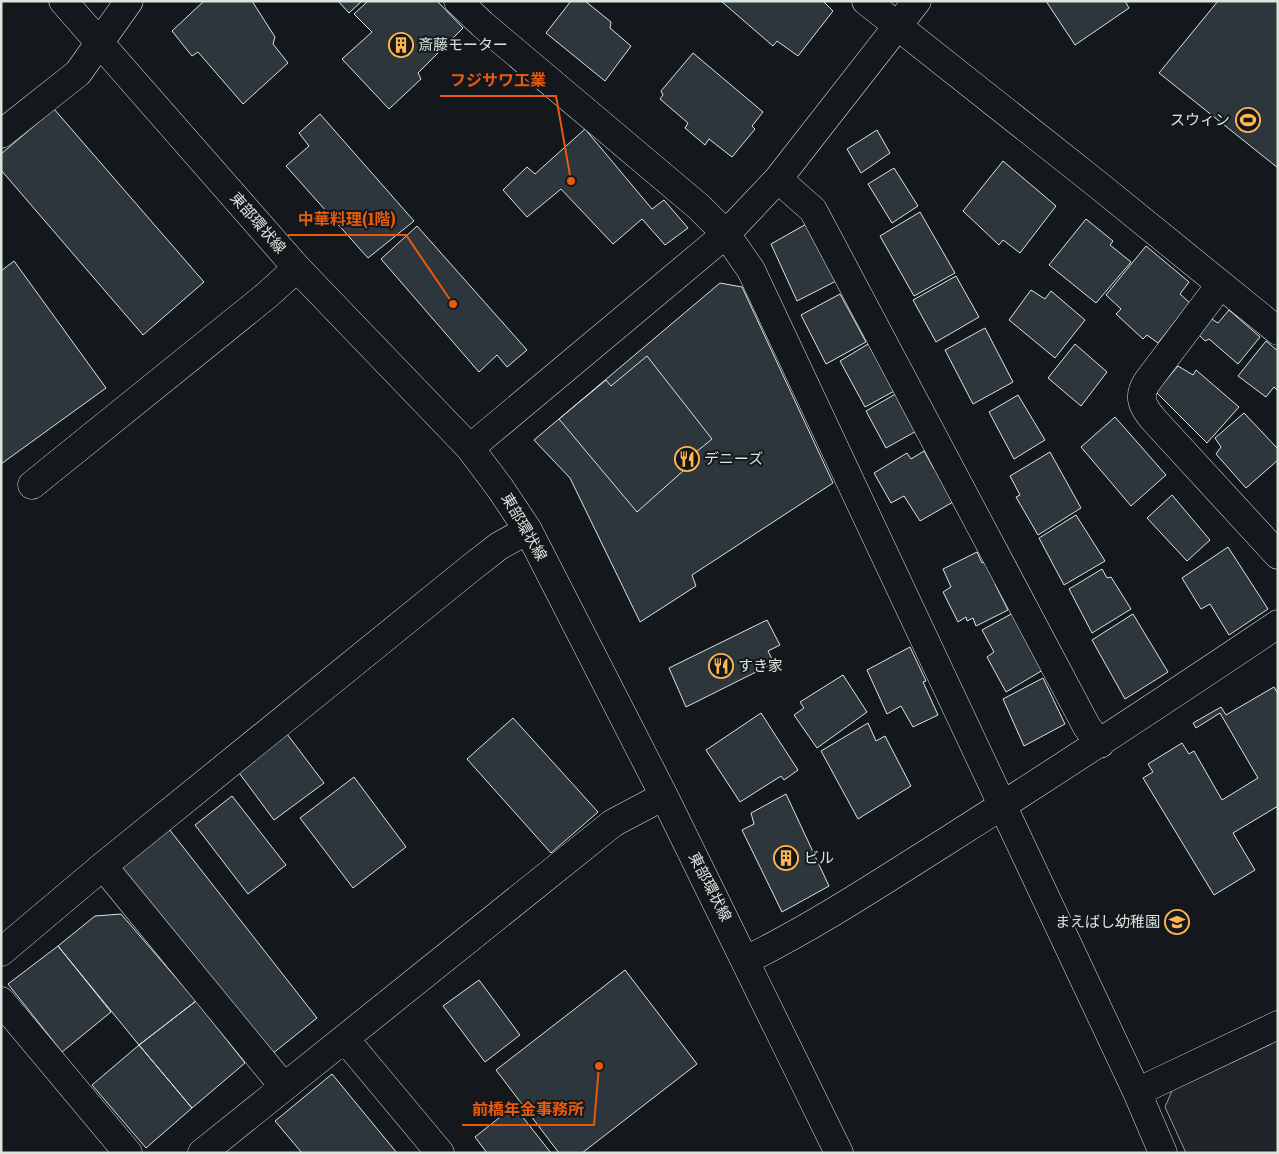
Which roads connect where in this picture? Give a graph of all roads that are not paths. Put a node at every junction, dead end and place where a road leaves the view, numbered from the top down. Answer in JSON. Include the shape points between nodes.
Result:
{"nodes":[{"id":1,"x":63,"y":1,"type":"edge"},
{"id":2,"x":129,"y":1,"type":"edge"},
{"id":3,"x":458,"y":1,"type":"edge"},
{"id":4,"x":866,"y":1,"type":"edge"},
{"id":5,"x":917,"y":1,"type":"edge"},
{"id":6,"x":897,"y":26,"type":"junction"},
{"id":7,"x":100,"y":43,"type":"junction"},
{"id":8,"x":1,"y":134,"type":"edge"},
{"id":9,"x":778,"y":179,"type":"junction"},
{"id":10,"x":726,"y":234,"type":"junction"},
{"id":11,"x":297,"y":268,"type":"junction"},
{"id":12,"x":1220,"y":285,"type":"junction"},
{"id":13,"x":1278,"y":331,"type":"edge"},
{"id":14,"x":470,"y":448,"type":"junction"},
{"id":15,"x":32,"y":485,"type":"dead end"},
{"id":16,"x":528,"y":530,"type":"junction"},
{"id":17,"x":1278,"y":555,"type":"edge"},
{"id":18,"x":1278,"y":624,"type":"edge"},
{"id":19,"x":1100,"y":744,"type":"junction"},
{"id":20,"x":664,"y":796,"type":"junction"},
{"id":21,"x":1002,"y":806,"type":"junction"},
{"id":22,"x":103,"y":866,"type":"junction"},
{"id":23,"x":1,"y":952,"type":"edge"},
{"id":24,"x":746,"y":960,"type":"junction"},
{"id":25,"x":1,"y":1001,"type":"edge"},
{"id":26,"x":1278,"y":1025,"type":"edge"},
{"id":27,"x":345,"y":1039,"type":"junction"},
{"id":28,"x":284,"y":1086,"type":"junction"},
{"id":29,"x":1137,"y":1092,"type":"junction"},
{"id":30,"x":128,"y":1153,"type":"edge"},
{"id":31,"x":202,"y":1153,"type":"edge"},
{"id":32,"x":440,"y":1153,"type":"edge"},
{"id":33,"x":839,"y":1153,"type":"edge"},
{"id":34,"x":1163,"y":1153,"type":"edge"}],
"edges":[{"from":1,"to":7,"type":"street","name":"東部環状線"},
{"from":2,"to":7,"type":"street"},
{"from":3,"to":10,"type":"street"},
{"from":4,"to":6,"type":"street"},
{"from":5,"to":6,"type":"street"},
{"from":6,"to":9,"type":"street"},
{"from":6,"to":12,"type":"street"},
{"from":7,"to":8,"type":"street","via":[[78,73]]},
{"from":7,"to":11,"type":"street","name":"東部環状線"},
{"from":9,"to":10,"type":"street"},
{"from":9,"to":19,"type":"street","via":[[813,210],[1087,727]]},
{"from":10,"to":14,"type":"street"},
{"from":10,"to":21,"type":"street","via":[[751,270]]},
{"from":11,"to":14,"type":"street","name":"東部環状線"},
{"from":11,"to":15,"type":"street"},
{"from":12,"to":13,"type":"street"},
{"from":12,"to":17,"type":"street","via":[[1141,390],[1141,399],[1153,419]]},
{"from":14,"to":16,"type":"street","name":"東部環状線"},
{"from":16,"to":20,"type":"street","name":"東部環状線"},
{"from":16,"to":22,"type":"street","via":[[499,546],[472,567]]},
{"from":18,"to":19,"type":"street"},
{"from":19,"to":21,"type":"street"},
{"from":20,"to":24,"type":"street","name":"東部環状線"},
{"from":20,"to":27,"type":"street","via":[[613,823]]},
{"from":21,"to":24,"type":"street","via":[[799,934]]},
{"from":21,"to":29,"type":"street"},
{"from":22,"to":23,"type":"street"},
{"from":22,"to":28,"type":"street"},
{"from":24,"to":33,"type":"street","name":"東部環状線"},
{"from":25,"to":30,"type":"street"},
{"from":26,"to":29,"type":"street"},
{"from":27,"to":28,"type":"street"},
{"from":27,"to":32,"type":"street"},
{"from":28,"to":31,"type":"street"},
{"from":29,"to":34,"type":"street"}]}
